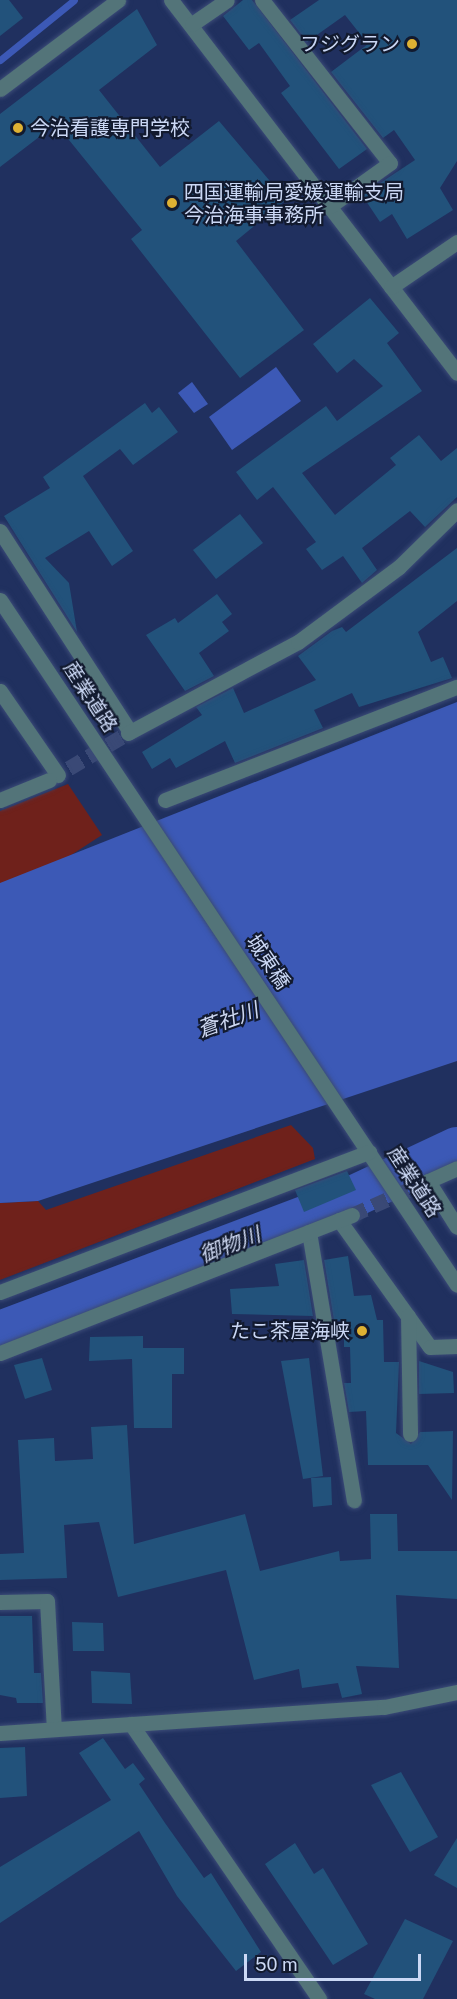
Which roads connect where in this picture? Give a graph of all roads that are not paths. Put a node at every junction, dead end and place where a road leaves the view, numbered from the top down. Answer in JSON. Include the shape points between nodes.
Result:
{"nodes":[{"id":1,"x":118,"y":0,"type":"edge"},
{"id":2,"x":171,"y":0,"type":"edge"},
{"id":3,"x":227,"y":0,"type":"edge"},
{"id":4,"x":262,"y":0,"type":"edge"},
{"id":5,"x":192,"y":24,"type":"junction"},
{"id":6,"x":0,"y":89,"type":"edge"},
{"id":7,"x":330,"y":206,"type":"junction"},
{"id":8,"x":457,"y":242,"type":"edge"},
{"id":9,"x":391,"y":287,"type":"junction"},
{"id":10,"x":457,"y":373,"type":"edge"},
{"id":11,"x":457,"y":510,"type":"edge"},
{"id":12,"x":0,"y":531,"type":"edge"},
{"id":13,"x":0,"y":600,"type":"edge"},
{"id":14,"x":457,"y":687,"type":"edge"},
{"id":15,"x":0,"y":691,"type":"edge"},
{"id":16,"x":0,"y":800,"type":"edge"},
{"id":17,"x":165,"y":800,"type":"dead end"},
{"id":18,"x":143,"y":817,"type":"joint"},
{"id":19,"x":357,"y":1132,"type":"joint"},
{"id":20,"x":369,"y":1152,"type":"junction"},
{"id":21,"x":457,"y":1168,"type":"edge"},
{"id":22,"x":457,"y":1227,"type":"edge"},
{"id":23,"x":309,"y":1232,"type":"junction"},
{"id":24,"x":457,"y":1285,"type":"edge"},
{"id":25,"x":0,"y":1292,"type":"edge"},
{"id":26,"x":408,"y":1316,"type":"junction"},
{"id":27,"x":457,"y":1347,"type":"edge"},
{"id":28,"x":0,"y":1353,"type":"edge"},
{"id":29,"x":410,"y":1434,"type":"dead end"},
{"id":30,"x":354,"y":1500,"type":"dead end"},
{"id":31,"x":0,"y":1602,"type":"edge"},
{"id":32,"x":457,"y":1692,"type":"edge"},
{"id":33,"x":131,"y":1724,"type":"junction"},
{"id":34,"x":54,"y":1729,"type":"junction"},
{"id":35,"x":0,"y":1732,"type":"edge"},
{"id":36,"x":320,"y":1999,"type":"edge"}],
"edges":[{"from":1,"to":6,"type":"street"},
{"from":2,"to":5,"type":"street"},
{"from":3,"to":5,"type":"street"},
{"from":4,"to":7,"type":"street","via":[[390,163]]},
{"from":5,"to":7,"type":"street"},
{"from":7,"to":9,"type":"street"},
{"from":8,"to":9,"type":"street"},
{"from":9,"to":10,"type":"street"},
{"from":11,"to":12,"type":"street","via":[[399,567],[297,642],[129,733]]},
{"from":13,"to":18,"type":"street","name":"産業道路"},
{"from":14,"to":17,"type":"street"},
{"from":15,"to":16,"type":"street","via":[[53,777]]},
{"from":18,"to":19,"type":"street","name":"城東橋"},
{"from":19,"to":20,"type":"street","name":"産業道路"},
{"from":20,"to":24,"type":"street","name":"産業道路"},
{"from":20,"to":25,"type":"street"},
{"from":21,"to":22,"type":"street","via":[[427,1181]]},
{"from":23,"to":26,"type":"street","via":[[346,1217]]},
{"from":23,"to":28,"type":"street"},
{"from":23,"to":30,"type":"street"},
{"from":26,"to":27,"type":"street","via":[[430,1347]]},
{"from":26,"to":29,"type":"street"},
{"from":31,"to":34,"type":"street","via":[[47,1601]]},
{"from":32,"to":33,"type":"street","via":[[384,1707]]},
{"from":33,"to":34,"type":"street"},
{"from":33,"to":36,"type":"street"},
{"from":34,"to":35,"type":"street"}]}
